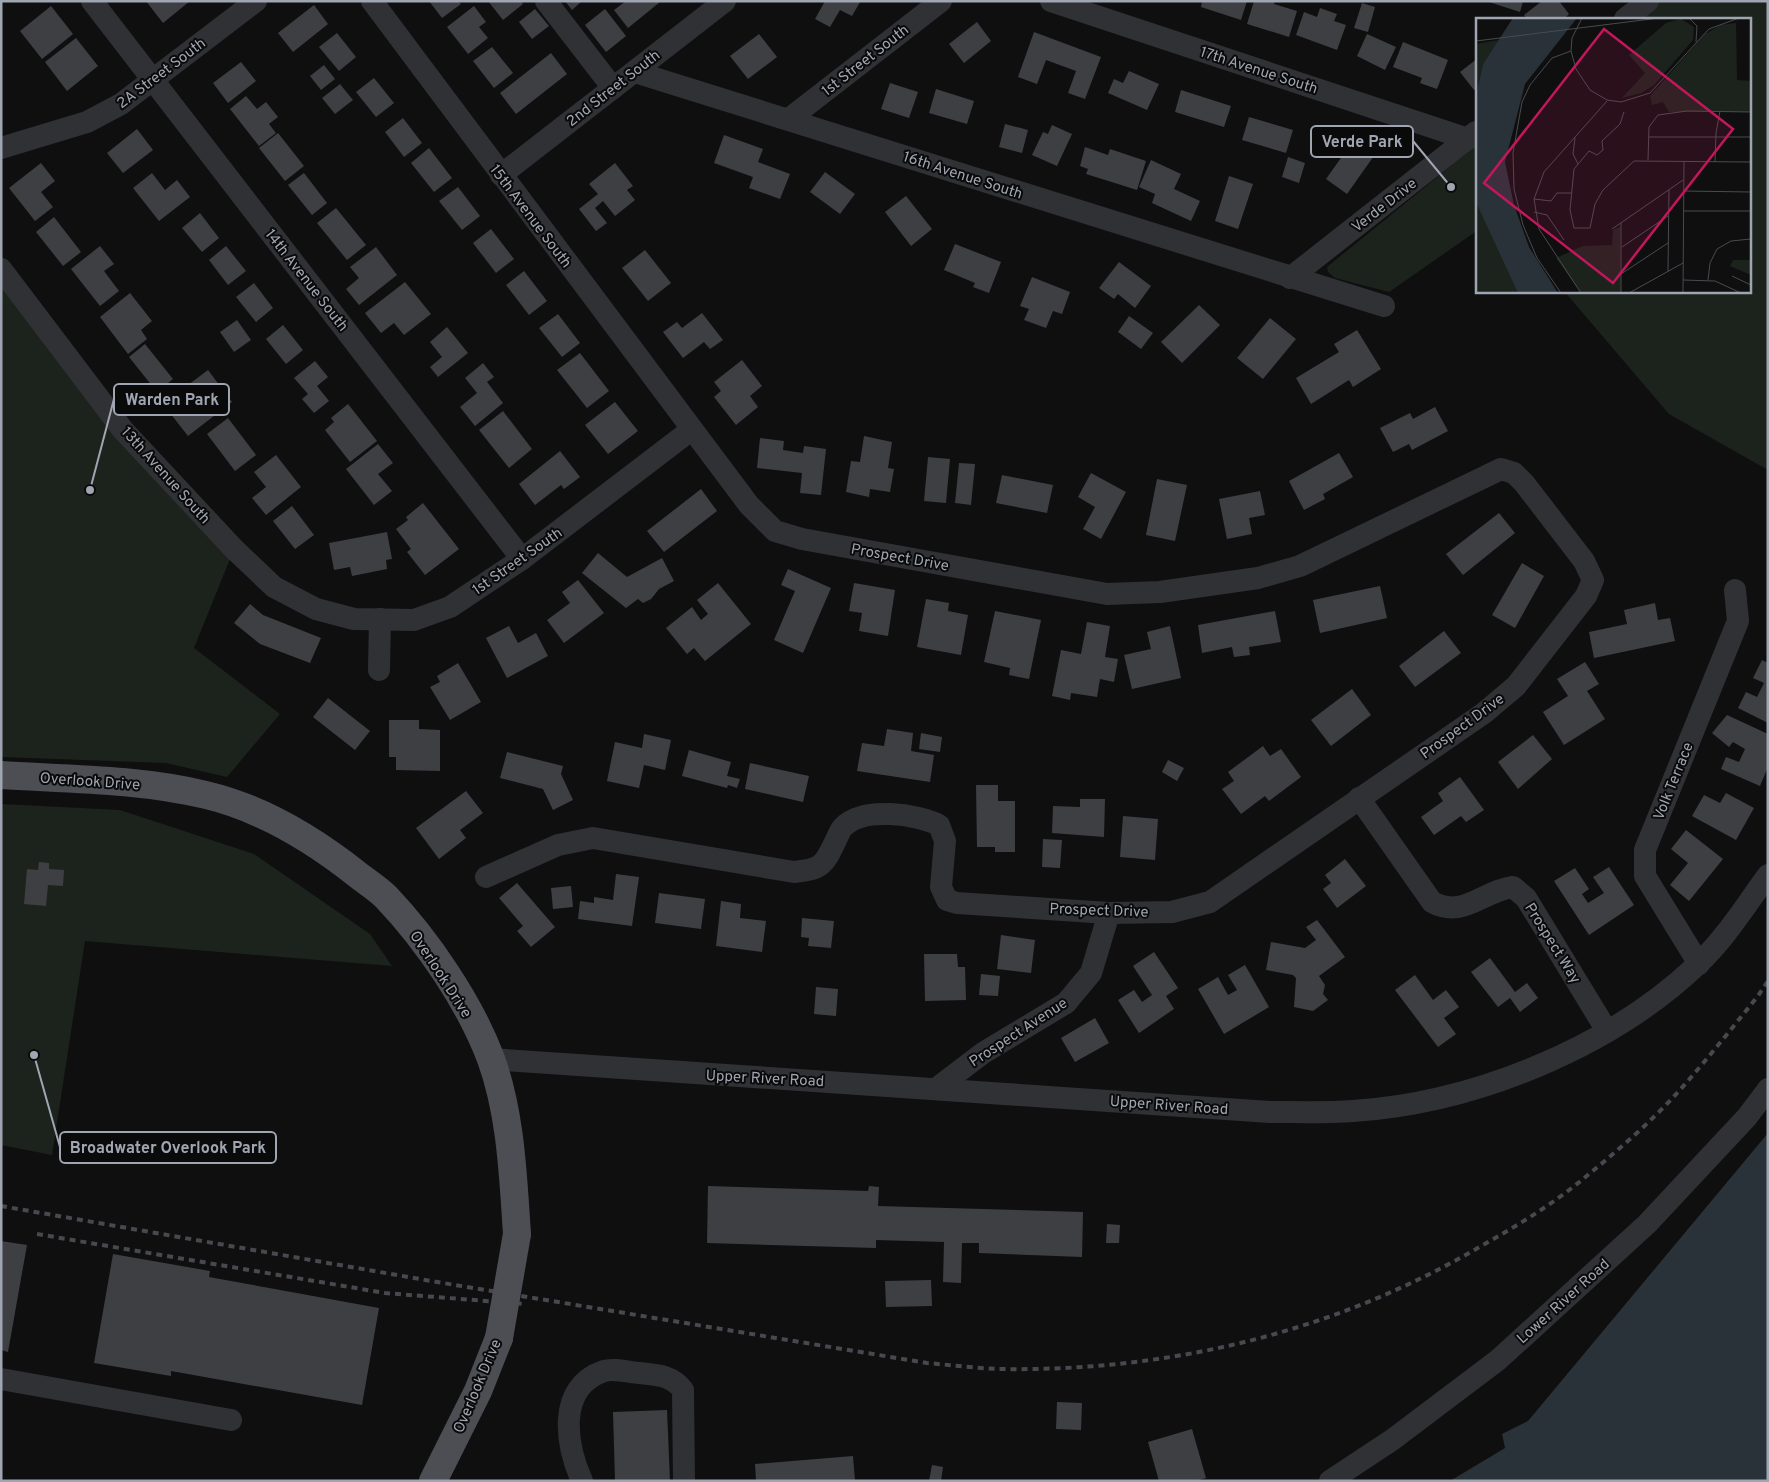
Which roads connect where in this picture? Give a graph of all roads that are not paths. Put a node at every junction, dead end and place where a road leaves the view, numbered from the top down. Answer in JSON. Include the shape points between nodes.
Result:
{"nodes":[{"id":1,"x":92,"y":1,"type":"edge"},
{"id":2,"x":256,"y":1,"type":"edge"},
{"id":3,"x":372,"y":1,"type":"edge"},
{"id":4,"x":546,"y":1,"type":"edge"},
{"id":5,"x":941,"y":1,"type":"edge"},
{"id":6,"x":1051,"y":1,"type":"edge"},
{"id":7,"x":1648,"y":1,"type":"edge"},
{"id":8,"x":716,"y":4,"type":"edge"},
{"id":9,"x":1626,"y":18,"type":"edge"},
{"id":10,"x":635,"y":72,"type":"junction"},
{"id":11,"x":152,"y":80,"type":"junction"},
{"id":12,"x":613,"y":88,"type":"junction"},
{"id":13,"x":789,"y":119,"type":"junction"},
{"id":14,"x":1473,"y":135,"type":"edge"},
{"id":15,"x":1,"y":148,"type":"edge"},
{"id":16,"x":501,"y":175,"type":"junction"},
{"id":17,"x":1,"y":269,"type":"edge"},
{"id":18,"x":1290,"y":278,"type":"junction"},
{"id":19,"x":1384,"y":306,"type":"dead end"},
{"id":20,"x":691,"y":430,"type":"junction"},
{"id":21,"x":522,"y":559,"type":"junction"},
{"id":22,"x":1735,"y":590,"type":"dead end"},
{"id":23,"x":316,"y":609,"type":"joint"},
{"id":24,"x":380,"y":619,"type":"junction"},
{"id":25,"x":379,"y":670,"type":"dead end"},
{"id":26,"x":1,"y":775,"type":"edge"},
{"id":27,"x":1359,"y":798,"type":"junction"},
{"id":28,"x":1768,"y":875,"type":"edge"},
{"id":29,"x":486,"y":877,"type":"dead end"},
{"id":30,"x":1109,"y":913,"type":"junction"},
{"id":31,"x":1699,"y":964,"type":"junction"},
{"id":32,"x":1607,"y":1031,"type":"junction"},
{"id":33,"x":490,"y":1059,"type":"junction"},
{"id":34,"x":937,"y":1088,"type":"junction"},
{"id":35,"x":1768,"y":1089,"type":"edge"},
{"id":36,"x":1,"y":1379,"type":"edge"},
{"id":37,"x":231,"y":1420,"type":"dead end"},
{"id":38,"x":433,"y":1481,"type":"edge"},
{"id":39,"x":582,"y":1481,"type":"edge"},
{"id":40,"x":684,"y":1481,"type":"edge"},
{"id":41,"x":1330,"y":1481,"type":"edge"}],
"edges":[{"from":1,"to":11,"type":"street","name":"14th Avenue South"},
{"from":2,"to":11,"type":"street","name":"2A Street South"},
{"from":3,"to":16,"type":"street","name":"15th Avenue South"},
{"from":4,"to":12,"type":"street"},
{"from":5,"to":13,"type":"street","name":"1st Street South"},
{"from":6,"to":14,"type":"street","name":"17th Avenue South"},
{"from":7,"to":9,"type":"street"},
{"from":8,"to":10,"type":"street","name":"2nd Street South"},
{"from":10,"to":12,"type":"street","name":"2nd Street South"},
{"from":10,"to":13,"type":"street","name":"16th Avenue South"},
{"from":11,"to":15,"type":"street","name":"2A Street South","via":[[122,104],[87,122]]},
{"from":11,"to":21,"type":"street","name":"14th Avenue South"},
{"from":12,"to":16,"type":"street","name":"2nd Street South"},
{"from":13,"to":18,"type":"street","name":"16th Avenue South"},
{"from":14,"to":18,"type":"street","name":"Verde Drive"},
{"from":16,"to":20,"type":"street","name":"15th Avenue South"},
{"from":17,"to":23,"type":"street","name":"13th Avenue South","via":[[124,430],[234,550],[274,587]]},
{"from":18,"to":19,"type":"street","name":"16th Avenue South"},
{"from":20,"to":21,"type":"street","name":"1st Street South"},
{"from":20,"to":27,"type":"street","name":"Prospect Drive","via":[[749,505],[775,531],[802,539],[1107,594],[1160,592],[1248,579],[1300,566],[1489,473],[1501,469],[1514,473],[1584,561],[1593,580],[1586,596],[1516,686],[1484,713]]},
{"from":21,"to":24,"type":"street","name":"1st Street South","via":[[450,607],[414,620]]},
{"from":22,"to":31,"type":"street","name":"Volk Terrace","via":[[1738,621],[1645,850],[1644,876]]},
{"from":23,"to":24,"type":"street","name":"1st Street South","via":[[354,619]]},
{"from":24,"to":25,"type":"street"},
{"from":26,"to":33,"type":"main road","name":"Overlook Drive","via":[[146,786],[206,795],[250,809],[296,832],[385,897],[429,950],[463,1002]]},
{"from":27,"to":30,"type":"street","name":"Prospect Drive","via":[[1210,902],[1172,912]]},
{"from":27,"to":32,"type":"street","name":"Prospect Way","via":[[1432,902],[1442,908],[1458,909],[1498,889],[1513,887],[1526,898]]},
{"from":28,"to":31,"type":"street","name":"Upper River Road"},
{"from":29,"to":30,"type":"street","name":"Prospect Drive","via":[[558,845],[593,838],[794,872],[814,870],[825,863],[843,827],[857,818],[874,814],[926,818],[939,825],[945,841],[941,887],[947,900]]},
{"from":30,"to":34,"type":"street","name":"Prospect Avenue","via":[[1091,973],[1066,1003],[983,1053]]},
{"from":31,"to":32,"type":"street","name":"Upper River Road","via":[[1653,1002]]},
{"from":32,"to":34,"type":"street","name":"Upper River Road","via":[[1554,1059],[1474,1089],[1412,1104],[1353,1111],[1270,1112]]},
{"from":33,"to":34,"type":"street","name":"Upper River Road"},
{"from":33,"to":38,"type":"main road","name":"Overlook Drive","bridge":true,"via":[[511,1153],[517,1234],[499,1338],[478,1391]]},
{"from":35,"to":41,"type":"street","name":"Lower River Road","via":[[1647,1224],[1498,1360],[1392,1440]]},
{"from":36,"to":37,"type":"street"},
{"from":39,"to":40,"type":"street","via":[[570,1445],[569,1411],[578,1387],[605,1370],[661,1375],[676,1382],[683,1390]]}]}
